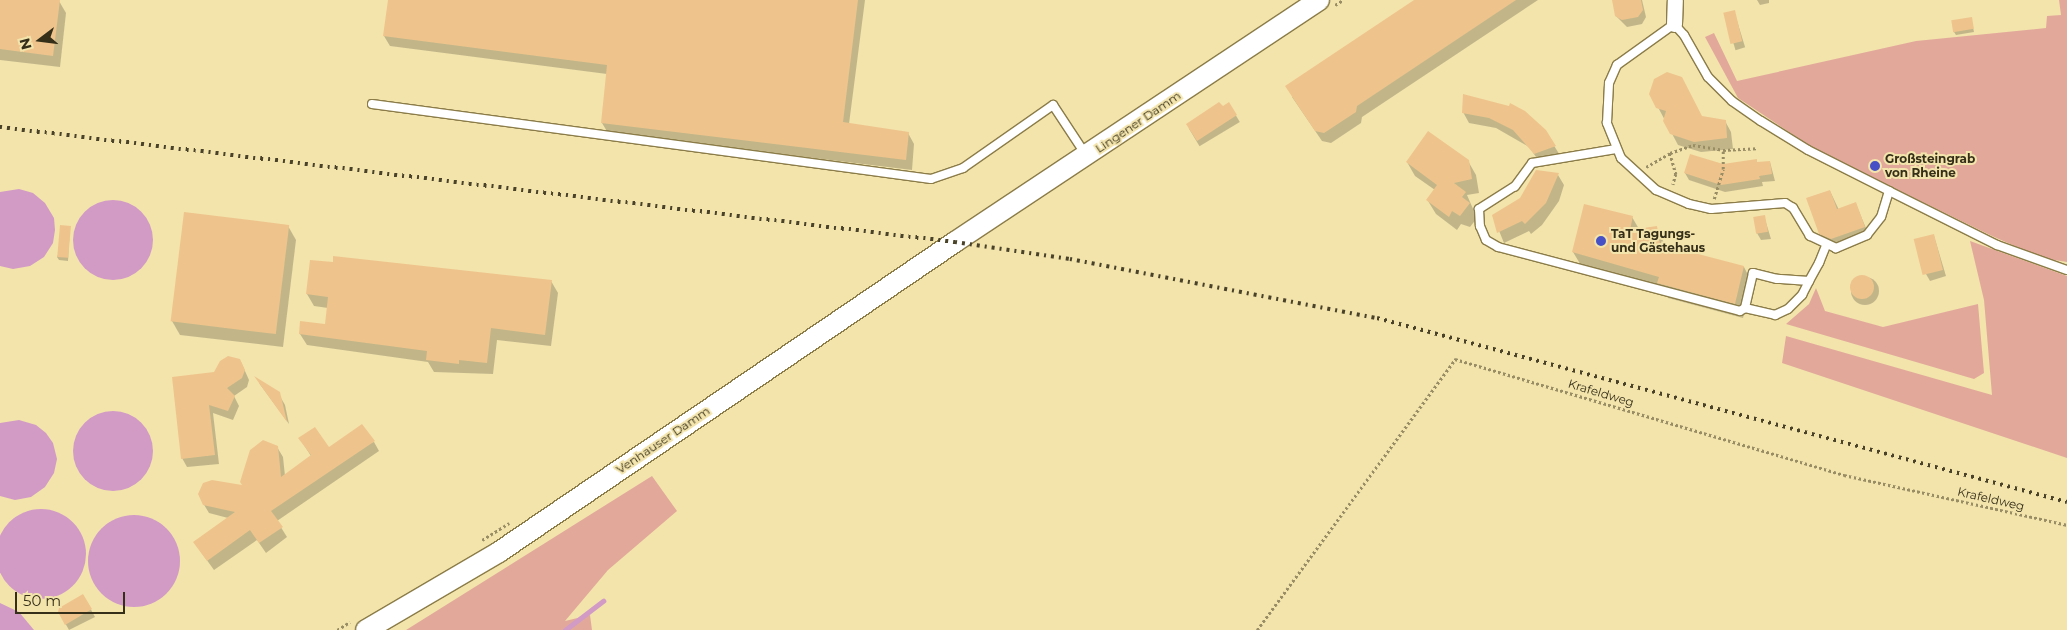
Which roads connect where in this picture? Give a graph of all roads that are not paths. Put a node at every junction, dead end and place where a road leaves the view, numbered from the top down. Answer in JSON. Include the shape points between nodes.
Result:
{"nodes":[{"id":1,"x":1319,"y":0,"type":"edge"},
{"id":2,"x":1675,"y":0,"type":"edge"},
{"id":3,"x":1674,"y":24,"type":"junction"},
{"id":4,"x":372,"y":104,"type":"dead end"},
{"id":5,"x":1616,"y":149,"type":"junction"},
{"id":6,"x":1087,"y":156,"type":"junction"},
{"id":7,"x":1889,"y":191,"type":"junction"},
{"id":8,"x":955,"y":242,"type":"joint"},
{"id":9,"x":1826,"y":246,"type":"junction"},
{"id":10,"x":2067,"y":270,"type":"edge"},
{"id":11,"x":1809,"y":281,"type":"junction"},
{"id":12,"x":1745,"y":308,"type":"junction"},
{"id":13,"x":366,"y":630,"type":"edge"}],
"edges":[{"from":1,"to":6,"type":"main road","name":"Lingener Damm"},
{"from":2,"to":3,"type":"street"},
{"from":3,"to":5,"type":"lane","via":[[1617,65],[1607,90],[1607,123]]},
{"from":3,"to":7,"type":"lane","via":[[1708,77],[1732,101],[1808,150]]},
{"from":4,"to":6,"type":"lane","via":[[931,179],[963,168],[1053,104]]},
{"from":5,"to":9,"type":"lane","via":[[1637,174],[1671,197],[1711,209],[1786,203],[1793,208],[1810,236]]},
{"from":5,"to":12,"type":"lane","via":[[1532,164],[1515,186],[1479,208],[1480,226],[1486,240],[1498,246],[1740,311]]},
{"from":6,"to":8,"type":"main road","name":"Lingener Damm"},
{"from":7,"to":9,"type":"lane","via":[[1881,217],[1867,235],[1849,245]]},
{"from":7,"to":10,"type":"lane","via":[[1997,245]]},
{"from":8,"to":13,"type":"main road","name":"Venhauser Damm","via":[[499,552]]},
{"from":9,"to":11,"type":"lane"},
{"from":11,"to":12,"type":"lane","via":[[1792,306],[1776,315]]},
{"from":11,"to":12,"type":"lane","via":[[1777,279],[1753,273]]}]}
